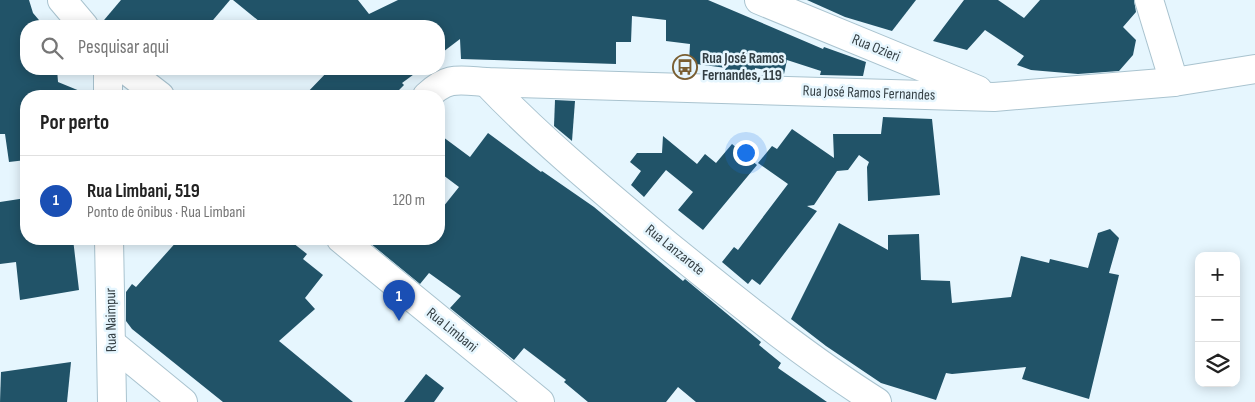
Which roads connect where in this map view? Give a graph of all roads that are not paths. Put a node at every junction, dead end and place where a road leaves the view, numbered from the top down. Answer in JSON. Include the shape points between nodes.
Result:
{"nodes":[{"id":1,"x":62,"y":0,"type":"edge"},
{"id":2,"x":759,"y":0,"type":"edge"},
{"id":3,"x":1149,"y":0,"type":"edge"},
{"id":4,"x":79,"y":20,"type":"edge"},
{"id":5,"x":1255,"y":69,"type":"edge"},
{"id":6,"x":108,"y":75,"type":"edge"},
{"id":7,"x":133,"y":75,"type":"edge"},
{"id":8,"x":486,"y":82,"type":"junction"},
{"id":9,"x":1174,"y":82,"type":"junction"},
{"id":10,"x":108,"y":90,"type":"edge"},
{"id":11,"x":152,"y":90,"type":"edge"},
{"id":12,"x":434,"y":90,"type":"edge"},
{"id":13,"x":994,"y":97,"type":"junction"},
{"id":14,"x":110,"y":245,"type":"edge"},
{"id":15,"x":348,"y":245,"type":"edge"},
{"id":16,"x":111,"y":343,"type":"junction"},
{"id":17,"x":112,"y":402,"type":"edge"},
{"id":18,"x":183,"y":402,"type":"edge"},
{"id":19,"x":540,"y":402,"type":"edge"},
{"id":20,"x":877,"y":402,"type":"edge"}],
"edges":[{"from":1,"to":4,"type":"street"},
{"from":2,"to":13,"type":"street","name":"Rua Ozieri"},
{"from":3,"to":9,"type":"street"},
{"from":5,"to":9,"type":"street","name":"Rua José Ramos Fernandes"},
{"from":6,"to":10,"type":"street"},
{"from":7,"to":11,"type":"street"},
{"from":8,"to":12,"type":"street","name":"Rua José Ramos Fernandes","via":[[452,80]]},
{"from":8,"to":13,"type":"street","name":"Rua José Ramos Fernandes"},
{"from":8,"to":20,"type":"street","name":"Rua Lanzarote","via":[[530,128],[723,290],[830,373]]},
{"from":9,"to":13,"type":"street","name":"Rua José Ramos Fernandes"},
{"from":14,"to":16,"type":"street","name":"Rua Naimpur"},
{"from":15,"to":19,"type":"street","name":"Rua Limbani"},
{"from":16,"to":17,"type":"street","name":"Rua Naimpur"},
{"from":16,"to":18,"type":"street"}]}
